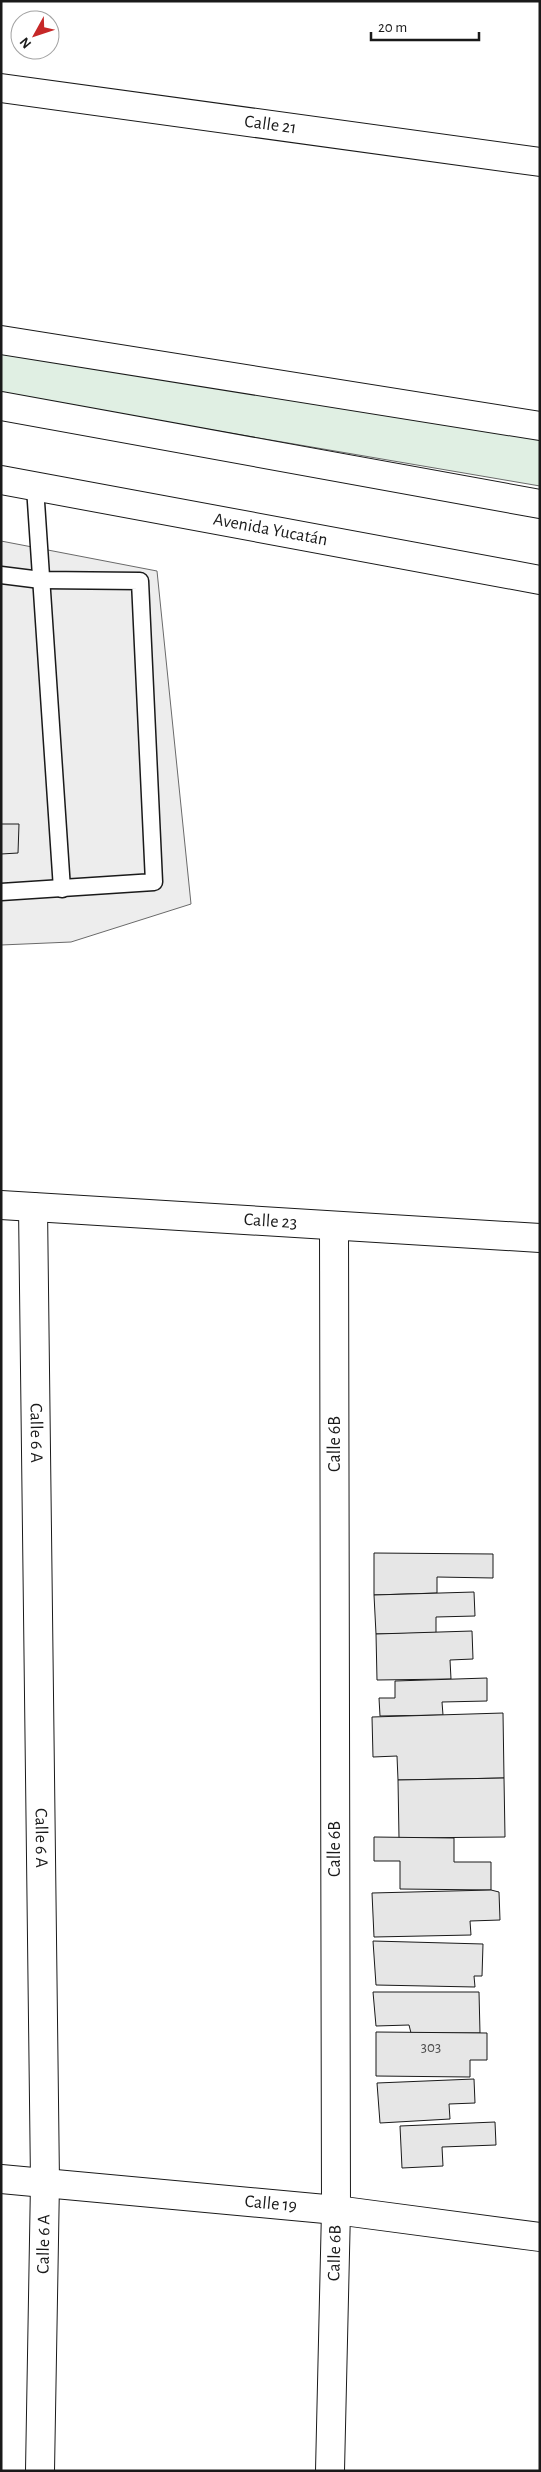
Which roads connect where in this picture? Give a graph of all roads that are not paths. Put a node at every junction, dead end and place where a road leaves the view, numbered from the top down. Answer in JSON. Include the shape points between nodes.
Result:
{"nodes":[{"id":1,"x":1,"y":88,"type":"edge"},
{"id":2,"x":540,"y":162,"type":"edge"},
{"id":3,"x":1,"y":340,"type":"edge"},
{"id":4,"x":1,"y":406,"type":"edge"},
{"id":5,"x":540,"y":426,"type":"edge"},
{"id":6,"x":1,"y":480,"type":"edge"},
{"id":7,"x":35,"y":486,"type":"junction"},
{"id":8,"x":540,"y":504,"type":"edge"},
{"id":9,"x":1,"y":575,"type":"edge"},
{"id":10,"x":41,"y":580,"type":"junction"},
{"id":11,"x":540,"y":580,"type":"edge"},
{"id":12,"x":62,"y":889,"type":"junction"},
{"id":13,"x":1,"y":892,"type":"edge"},
{"id":14,"x":1,"y":1205,"type":"edge"},
{"id":15,"x":33,"y":1207,"type":"junction"},
{"id":16,"x":334,"y":1226,"type":"junction"},
{"id":17,"x":540,"y":1238,"type":"edge"},
{"id":18,"x":1,"y":2179,"type":"edge"},
{"id":19,"x":45,"y":2182,"type":"junction"},
{"id":20,"x":336,"y":2210,"type":"junction"},
{"id":21,"x":540,"y":2237,"type":"edge"},
{"id":22,"x":40,"y":2471,"type":"edge"},
{"id":23,"x":330,"y":2471,"type":"edge"}],
"edges":[{"from":1,"to":2,"type":"street","name":"Calle 21"},
{"from":3,"to":5,"type":"street"},
{"from":4,"to":8,"type":"street"},
{"from":6,"to":7,"type":"street","name":"Avenida Yucatán"},
{"from":7,"to":10,"type":"lane"},
{"from":7,"to":11,"type":"street","name":"Avenida Yucatán"},
{"from":9,"to":10,"type":"lane"},
{"from":10,"to":12,"type":"lane"},
{"from":10,"to":12,"type":"lane","via":[[140,581],[154,882]]},
{"from":12,"to":13,"type":"lane"},
{"from":14,"to":15,"type":"street","name":"Calle 23"},
{"from":15,"to":16,"type":"street","name":"Calle 23"},
{"from":15,"to":19,"type":"street","name":"Calle 6 A"},
{"from":16,"to":17,"type":"street","name":"Calle 23"},
{"from":16,"to":20,"type":"street","name":"Calle 6B"},
{"from":18,"to":19,"type":"street","name":"Calle 19"},
{"from":19,"to":20,"type":"street","name":"Calle 19"},
{"from":19,"to":22,"type":"street","name":"Calle 6 A"},
{"from":20,"to":21,"type":"street","name":"Calle 19"},
{"from":20,"to":23,"type":"street","name":"Calle 6B"}]}
